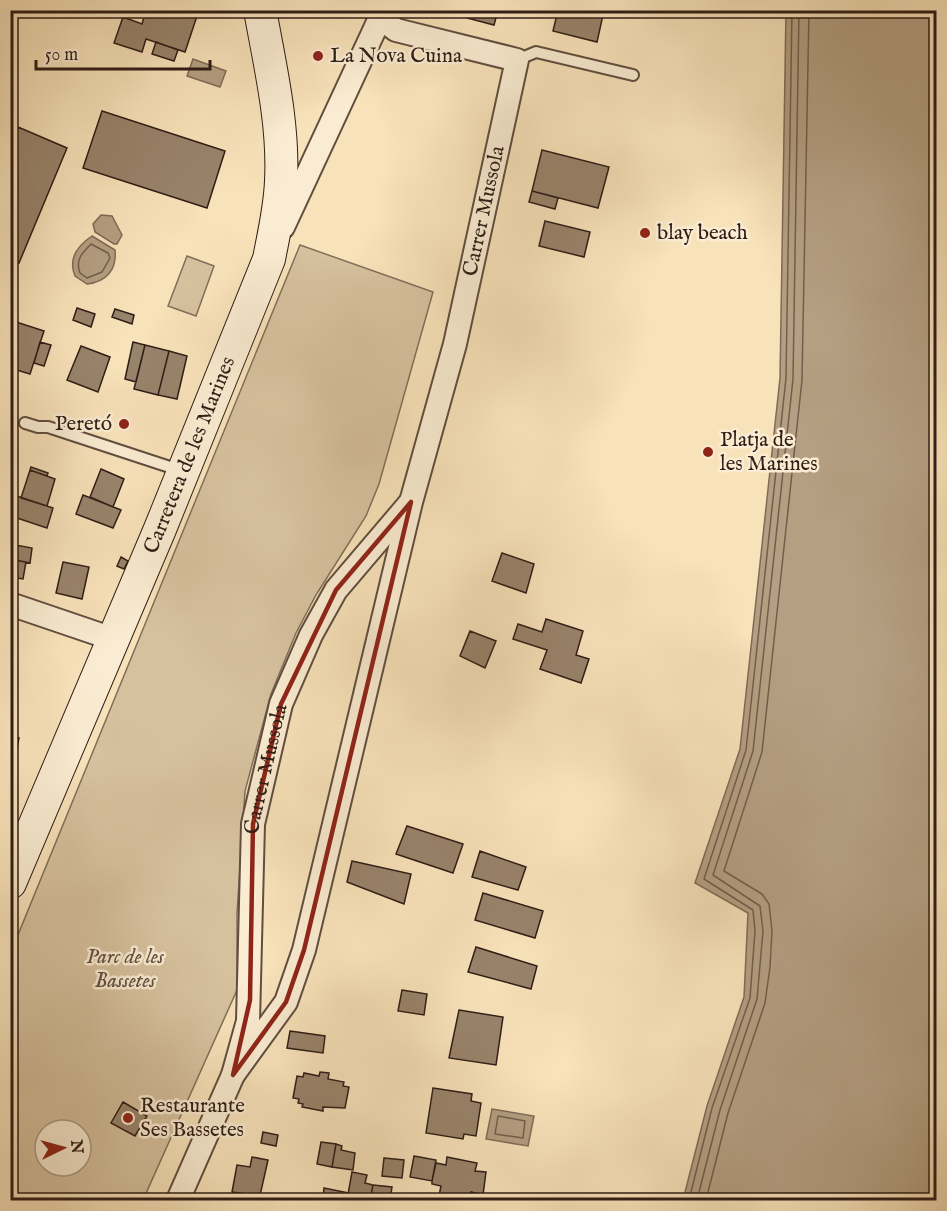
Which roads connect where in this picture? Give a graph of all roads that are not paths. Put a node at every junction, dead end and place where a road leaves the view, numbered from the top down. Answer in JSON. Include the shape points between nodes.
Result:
{"nodes":[{"id":1,"x":260,"y":10,"type":"edge"},
{"id":2,"x":379,"y":13,"type":"edge"},
{"id":3,"x":517,"y":60,"type":"junction"},
{"id":4,"x":633,"y":75,"type":"dead end"},
{"id":5,"x":269,"y":259,"type":"junction"},
{"id":6,"x":25,"y":423,"type":"dead end"},
{"id":7,"x":183,"y":471,"type":"junction"},
{"id":8,"x":411,"y":502,"type":"junction"},
{"id":9,"x":10,"y":604,"type":"edge"},
{"id":10,"x":113,"y":639,"type":"junction"},
{"id":11,"x":11,"y":880,"type":"edge"},
{"id":12,"x":233,"y":1075,"type":"junction"},
{"id":13,"x":178,"y":1200,"type":"edge"}],
"edges":[{"from":1,"to":5,"type":"main road","name":"Carretera de les Marines","via":[[280,136],[278,215]]},
{"from":2,"to":3,"type":"street","via":[[396,30]]},
{"from":2,"to":5,"type":"street"},
{"from":3,"to":4,"type":"lane","via":[[536,51]]},
{"from":3,"to":8,"type":"street","name":"Carrer Mussola","via":[[455,344]]},
{"from":5,"to":7,"type":"main road","name":"Carretera de les Marines"},
{"from":6,"to":7,"type":"lane"},
{"from":7,"to":10,"type":"main road","name":"Carretera de les Marines"},
{"from":8,"to":12,"type":"street","name":"Carrer Mussola","via":[[304,950],[286,1002]]},
{"from":8,"to":12,"type":"street","name":"Carrer Mussola","via":[[336,590],[280,704],[253,824],[250,1000]]},
{"from":9,"to":10,"type":"street"},
{"from":10,"to":11,"type":"main road","name":"Carretera de les Marines"},
{"from":12,"to":13,"type":"street","name":"Carrer Mussola"}]}
